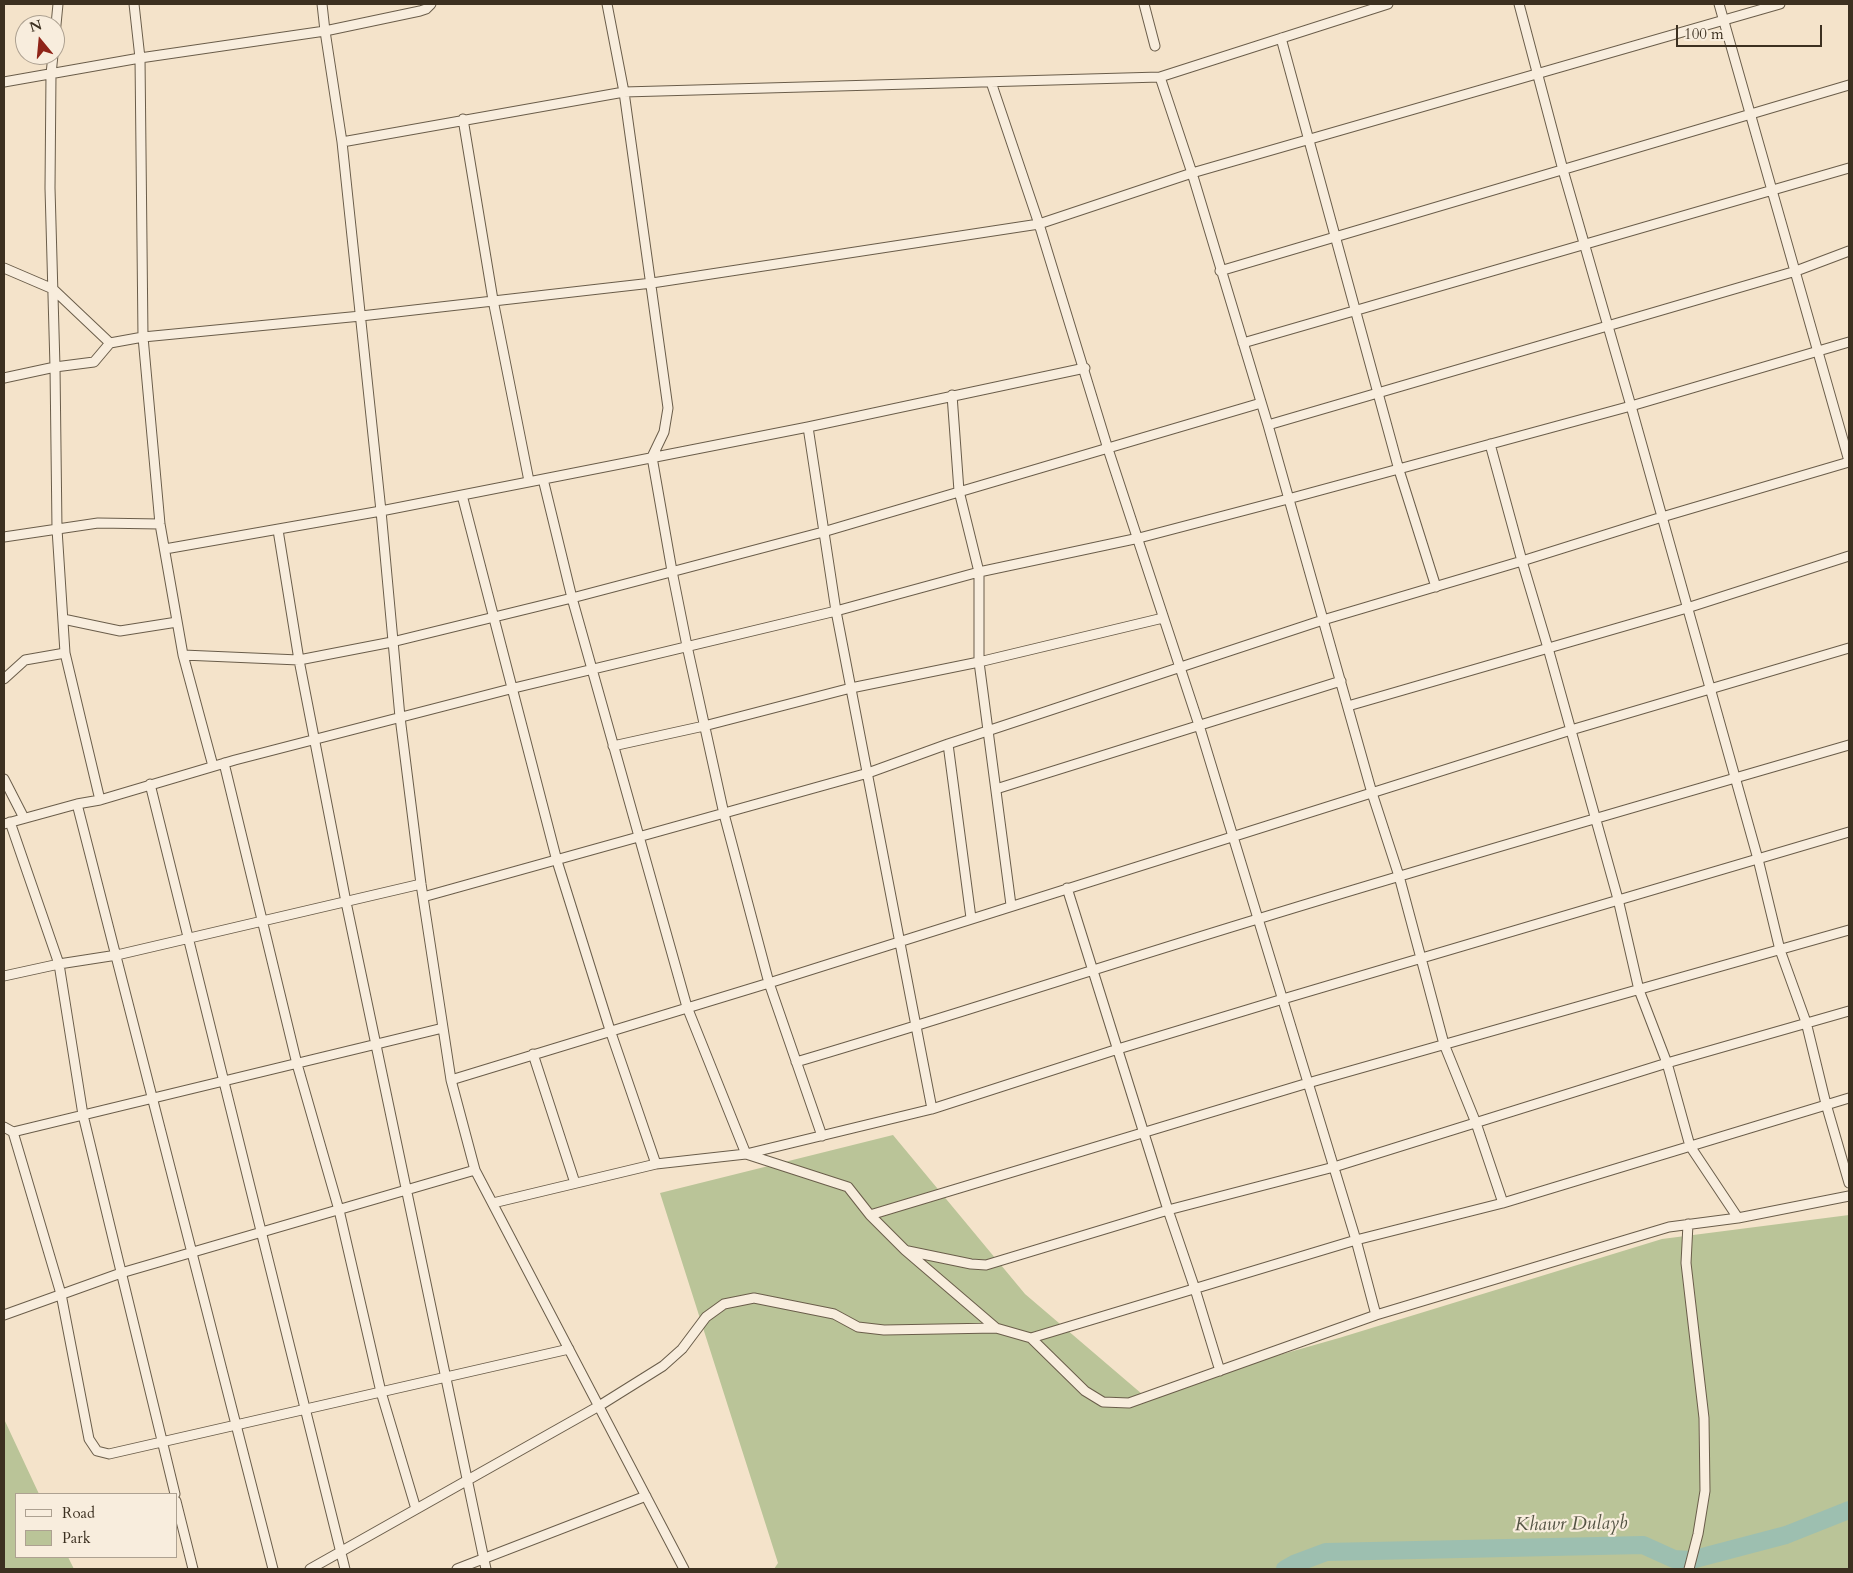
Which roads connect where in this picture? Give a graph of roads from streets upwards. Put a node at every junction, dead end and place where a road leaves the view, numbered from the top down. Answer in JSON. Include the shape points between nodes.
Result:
{"nodes":[{"id":1,"x":134,"y":4,"type":"edge"},
{"id":2,"x":322,"y":4,"type":"edge"},
{"id":3,"x":431,"y":4,"type":"edge"},
{"id":4,"x":607,"y":4,"type":"edge"},
{"id":5,"x":1144,"y":4,"type":"edge"},
{"id":6,"x":1388,"y":4,"type":"edge"},
{"id":7,"x":1519,"y":4,"type":"edge"},
{"id":8,"x":1719,"y":4,"type":"edge"},
{"id":9,"x":1780,"y":4,"type":"edge"},
{"id":10,"x":1723,"y":19,"type":"junction"},
{"id":11,"x":326,"y":31,"type":"junction"},
{"id":12,"x":1280,"y":38,"type":"junction"},
{"id":13,"x":1156,"y":46,"type":"dead end"},
{"id":14,"x":140,"y":58,"type":"junction"},
{"id":15,"x":52,"y":65,"type":"edge"},
{"id":16,"x":51,"y":74,"type":"junction"},
{"id":17,"x":1537,"y":74,"type":"junction"},
{"id":18,"x":1160,"y":77,"type":"junction"},
{"id":19,"x":4,"y":82,"type":"edge"},
{"id":20,"x":991,"y":82,"type":"junction"},
{"id":21,"x":1849,"y":85,"type":"edge"},
{"id":22,"x":624,"y":92,"type":"junction"},
{"id":23,"x":1751,"y":114,"type":"junction"},
{"id":24,"x":463,"y":120,"type":"junction"},
{"id":25,"x":1310,"y":139,"type":"junction"},
{"id":26,"x":342,"y":142,"type":"junction"},
{"id":27,"x":1849,"y":168,"type":"edge"},
{"id":28,"x":1563,"y":170,"type":"junction"},
{"id":29,"x":1192,"y":173,"type":"junction"},
{"id":30,"x":1773,"y":190,"type":"junction"},
{"id":31,"x":1039,"y":224,"type":"junction"},
{"id":32,"x":1336,"y":237,"type":"junction"},
{"id":33,"x":1584,"y":245,"type":"junction"},
{"id":34,"x":1849,"y":251,"type":"edge"},
{"id":35,"x":4,"y":268,"type":"edge"},
{"id":36,"x":1220,"y":271,"type":"junction"},
{"id":37,"x":1796,"y":271,"type":"junction"},
{"id":38,"x":652,"y":283,"type":"junction"},
{"id":39,"x":53,"y":289,"type":"junction"},
{"id":40,"x":493,"y":300,"type":"junction"},
{"id":41,"x":1356,"y":310,"type":"junction"},
{"id":42,"x":361,"y":316,"type":"junction"},
{"id":43,"x":1607,"y":326,"type":"junction"},
{"id":44,"x":143,"y":337,"type":"junction"},
{"id":45,"x":1849,"y":342,"type":"edge"},
{"id":46,"x":110,"y":343,"type":"junction"},
{"id":47,"x":1243,"y":343,"type":"junction"},
{"id":48,"x":1819,"y":352,"type":"junction"},
{"id":49,"x":56,"y":367,"type":"junction"},
{"id":50,"x":1085,"y":368,"type":"junction"},
{"id":51,"x":4,"y":378,"type":"edge"},
{"id":52,"x":1379,"y":392,"type":"junction"},
{"id":53,"x":952,"y":395,"type":"junction"},
{"id":54,"x":1261,"y":403,"type":"junction"},
{"id":55,"x":1632,"y":406,"type":"junction"},
{"id":56,"x":1268,"y":425,"type":"junction"},
{"id":57,"x":808,"y":427,"type":"junction"},
{"id":58,"x":1490,"y":444,"type":"junction"},
{"id":59,"x":1108,"y":449,"type":"junction"},
{"id":60,"x":652,"y":457,"type":"junction"},
{"id":61,"x":1849,"y":462,"type":"edge"},
{"id":62,"x":1400,"y":470,"type":"junction"},
{"id":63,"x":543,"y":479,"type":"junction"},
{"id":64,"x":529,"y":481,"type":"junction"},
{"id":65,"x":960,"y":491,"type":"junction"},
{"id":66,"x":462,"y":495,"type":"junction"},
{"id":67,"x":1288,"y":500,"type":"junction"},
{"id":68,"x":381,"y":511,"type":"junction"},
{"id":69,"x":1662,"y":517,"type":"junction"},
{"id":70,"x":160,"y":524,"type":"junction"},
{"id":71,"x":57,"y":529,"type":"junction"},
{"id":72,"x":278,"y":530,"type":"junction"},
{"id":73,"x":823,"y":532,"type":"junction"},
{"id":74,"x":4,"y":538,"type":"edge"},
{"id":75,"x":1138,"y":538,"type":"junction"},
{"id":76,"x":165,"y":549,"type":"junction"},
{"id":77,"x":1849,"y":556,"type":"edge"},
{"id":78,"x":1522,"y":561,"type":"junction"},
{"id":79,"x":672,"y":571,"type":"junction"},
{"id":80,"x":979,"y":572,"type":"junction"},
{"id":81,"x":1436,"y":587,"type":"junction"},
{"id":82,"x":572,"y":598,"type":"junction"},
{"id":83,"x":1687,"y":608,"type":"junction"},
{"id":84,"x":836,"y":611,"type":"junction"},
{"id":85,"x":493,"y":618,"type":"junction"},
{"id":86,"x":1163,"y":618,"type":"junction"},
{"id":87,"x":63,"y":619,"type":"junction"},
{"id":88,"x":1323,"y":620,"type":"junction"},
{"id":89,"x":177,"y":622,"type":"junction"},
{"id":90,"x":392,"y":642,"type":"junction"},
{"id":91,"x":686,"y":646,"type":"junction"},
{"id":92,"x":1548,"y":648,"type":"junction"},
{"id":93,"x":1849,"y":648,"type":"edge"},
{"id":94,"x":65,"y":653,"type":"junction"},
{"id":95,"x":183,"y":655,"type":"junction"},
{"id":96,"x":299,"y":660,"type":"junction"},
{"id":97,"x":980,"y":662,"type":"junction"},
{"id":98,"x":591,"y":669,"type":"junction"},
{"id":99,"x":1179,"y":669,"type":"junction"},
{"id":100,"x":4,"y":679,"type":"edge"},
{"id":101,"x":1341,"y":681,"type":"junction"},
{"id":102,"x":514,"y":688,"type":"junction"},
{"id":103,"x":851,"y":688,"type":"junction"},
{"id":104,"x":1710,"y":690,"type":"junction"},
{"id":105,"x":1348,"y":706,"type":"junction"},
{"id":106,"x":400,"y":717,"type":"junction"},
{"id":107,"x":1198,"y":725,"type":"junction"},
{"id":108,"x":704,"y":726,"type":"junction"},
{"id":109,"x":1571,"y":730,"type":"junction"},
{"id":110,"x":989,"y":732,"type":"junction"},
{"id":111,"x":314,"y":740,"type":"junction"},
{"id":112,"x":948,"y":744,"type":"junction"},
{"id":113,"x":1849,"y":745,"type":"edge"},
{"id":114,"x":613,"y":746,"type":"junction"},
{"id":115,"x":224,"y":763,"type":"junction"},
{"id":116,"x":213,"y":766,"type":"junction"},
{"id":117,"x":868,"y":773,"type":"junction"},
{"id":118,"x":1735,"y":778,"type":"junction"},
{"id":119,"x":4,"y":779,"type":"edge"},
{"id":120,"x":150,"y":784,"type":"junction"},
{"id":121,"x":996,"y":788,"type":"junction"},
{"id":122,"x":1372,"y":793,"type":"junction"},
{"id":123,"x":100,"y":800,"type":"junction"},
{"id":124,"x":77,"y":804,"type":"junction"},
{"id":125,"x":724,"y":814,"type":"junction"},
{"id":126,"x":24,"y":818,"type":"junction"},
{"id":127,"x":1596,"y":818,"type":"junction"},
{"id":128,"x":7,"y":823,"type":"edge"},
{"id":129,"x":1849,"y":832,"type":"edge"},
{"id":130,"x":1233,"y":836,"type":"junction"},
{"id":131,"x":639,"y":838,"type":"junction"},
{"id":132,"x":1758,"y":858,"type":"junction"},
{"id":133,"x":557,"y":861,"type":"junction"},
{"id":134,"x":1399,"y":876,"type":"junction"},
{"id":135,"x":421,"y":884,"type":"junction"},
{"id":136,"x":1067,"y":888,"type":"junction"},
{"id":137,"x":423,"y":897,"type":"junction"},
{"id":138,"x":1618,"y":899,"type":"junction"},
{"id":139,"x":346,"y":902,"type":"junction"},
{"id":140,"x":1011,"y":905,"type":"junction"},
{"id":141,"x":971,"y":918,"type":"junction"},
{"id":142,"x":1258,"y":919,"type":"junction"},
{"id":143,"x":263,"y":921,"type":"junction"},
{"id":144,"x":1849,"y":930,"type":"edge"},
{"id":145,"x":190,"y":938,"type":"junction"},
{"id":146,"x":900,"y":942,"type":"junction"},
{"id":147,"x":1780,"y":950,"type":"junction"},
{"id":148,"x":117,"y":955,"type":"junction"},
{"id":149,"x":1420,"y":958,"type":"junction"},
{"id":150,"x":59,"y":964,"type":"junction"},
{"id":151,"x":1093,"y":969,"type":"junction"},
{"id":152,"x":4,"y":976,"type":"edge"},
{"id":153,"x":769,"y":983,"type":"junction"},
{"id":154,"x":1640,"y":990,"type":"junction"},
{"id":155,"x":1283,"y":999,"type":"junction"},
{"id":156,"x":687,"y":1007,"type":"junction"},
{"id":157,"x":1849,"y":1011,"type":"edge"},
{"id":158,"x":1806,"y":1022,"type":"junction"},
{"id":159,"x":917,"y":1026,"type":"junction"},
{"id":160,"x":443,"y":1028,"type":"junction"},
{"id":161,"x":610,"y":1030,"type":"junction"},
{"id":162,"x":376,"y":1044,"type":"junction"},
{"id":163,"x":1444,"y":1044,"type":"junction"},
{"id":164,"x":1118,"y":1049,"type":"junction"},
{"id":165,"x":533,"y":1054,"type":"junction"},
{"id":166,"x":796,"y":1062,"type":"junction"},
{"id":167,"x":1667,"y":1063,"type":"junction"},
{"id":168,"x":297,"y":1064,"type":"junction"},
{"id":169,"x":451,"y":1080,"type":"junction"},
{"id":170,"x":225,"y":1081,"type":"junction"},
{"id":171,"x":1308,"y":1083,"type":"junction"},
{"id":172,"x":153,"y":1098,"type":"junction"},
{"id":173,"x":1849,"y":1098,"type":"edge"},
{"id":174,"x":1826,"y":1104,"type":"junction"},
{"id":175,"x":932,"y":1109,"type":"junction"},
{"id":176,"x":83,"y":1115,"type":"junction"},
{"id":177,"x":1476,"y":1123,"type":"junction"},
{"id":178,"x":4,"y":1127,"type":"edge"},
{"id":179,"x":1145,"y":1131,"type":"junction"},
{"id":180,"x":13,"y":1132,"type":"junction"},
{"id":181,"x":822,"y":1136,"type":"junction"},
{"id":182,"x":1690,"y":1146,"type":"junction"},
{"id":183,"x":746,"y":1154,"type":"junction"},
{"id":184,"x":656,"y":1164,"type":"junction"},
{"id":185,"x":1334,"y":1167,"type":"junction"},
{"id":186,"x":476,"y":1170,"type":"junction"},
{"id":187,"x":1849,"y":1183,"type":"edge"},
{"id":188,"x":575,"y":1184,"type":"junction"},
{"id":189,"x":406,"y":1190,"type":"junction"},
{"id":190,"x":1849,"y":1196,"type":"edge"},
{"id":191,"x":493,"y":1203,"type":"junction"},
{"id":192,"x":1503,"y":1203,"type":"junction"},
{"id":193,"x":339,"y":1210,"type":"junction"},
{"id":194,"x":1168,"y":1210,"type":"junction"},
{"id":195,"x":870,"y":1215,"type":"junction"},
{"id":196,"x":1738,"y":1218,"type":"junction"},
{"id":197,"x":1688,"y":1224,"type":"junction"},
{"id":198,"x":262,"y":1232,"type":"junction"},
{"id":199,"x":1356,"y":1240,"type":"junction"},
{"id":200,"x":905,"y":1250,"type":"junction"},
{"id":201,"x":192,"y":1252,"type":"junction"},
{"id":202,"x":121,"y":1273,"type":"junction"},
{"id":203,"x":1195,"y":1289,"type":"junction"},
{"id":204,"x":61,"y":1294,"type":"junction"},
{"id":205,"x":4,"y":1315,"type":"edge"},
{"id":206,"x":1376,"y":1315,"type":"junction"},
{"id":207,"x":996,"y":1328,"type":"junction"},
{"id":208,"x":1031,"y":1338,"type":"junction"},
{"id":209,"x":569,"y":1349,"type":"junction"},
{"id":210,"x":1220,"y":1371,"type":"junction"},
{"id":211,"x":446,"y":1377,"type":"junction"},
{"id":212,"x":381,"y":1392,"type":"junction"},
{"id":213,"x":599,"y":1406,"type":"junction"},
{"id":214,"x":306,"y":1409,"type":"junction"},
{"id":215,"x":236,"y":1425,"type":"junction"},
{"id":216,"x":162,"y":1442,"type":"junction"},
{"id":217,"x":468,"y":1480,"type":"junction"},
{"id":218,"x":175,"y":1493,"type":"edge"},
{"id":219,"x":646,"y":1496,"type":"junction"},
{"id":220,"x":178,"y":1509,"type":"edge"},
{"id":221,"x":416,"y":1509,"type":"junction"},
{"id":222,"x":341,"y":1552,"type":"junction"},
{"id":223,"x":484,"y":1559,"type":"junction"},
{"id":224,"x":193,"y":1569,"type":"edge"},
{"id":225,"x":273,"y":1569,"type":"edge"},
{"id":226,"x":310,"y":1569,"type":"edge"},
{"id":227,"x":345,"y":1569,"type":"edge"},
{"id":228,"x":457,"y":1569,"type":"edge"},
{"id":229,"x":486,"y":1569,"type":"edge"},
{"id":230,"x":684,"y":1569,"type":"edge"},
{"id":231,"x":1689,"y":1569,"type":"edge"}],
"edges":[{"from":1,"to":14,"type":"street"},
{"from":2,"to":11,"type":"street"},
{"from":3,"to":11,"type":"street","via":[[420,11]]},
{"from":4,"to":22,"type":"street"},
{"from":5,"to":13,"type":"street"},
{"from":6,"to":12,"type":"street"},
{"from":7,"to":17,"type":"street"},
{"from":8,"to":10,"type":"street"},
{"from":9,"to":10,"type":"street"},
{"from":10,"to":17,"type":"street"},
{"from":10,"to":23,"type":"street"},
{"from":11,"to":14,"type":"street"},
{"from":11,"to":26,"type":"street"},
{"from":12,"to":18,"type":"street"},
{"from":12,"to":25,"type":"street"},
{"from":14,"to":16,"type":"street"},
{"from":14,"to":44,"type":"street"},
{"from":15,"to":16,"type":"street"},
{"from":16,"to":19,"type":"street"},
{"from":16,"to":39,"type":"street"},
{"from":17,"to":25,"type":"street"},
{"from":17,"to":28,"type":"street"},
{"from":18,"to":20,"type":"street"},
{"from":18,"to":29,"type":"street"},
{"from":20,"to":22,"type":"street"},
{"from":20,"to":31,"type":"street"},
{"from":21,"to":23,"type":"street"},
{"from":22,"to":24,"type":"street"},
{"from":22,"to":38,"type":"street"},
{"from":23,"to":28,"type":"street"},
{"from":23,"to":30,"type":"street"},
{"from":24,"to":26,"type":"street"},
{"from":24,"to":40,"type":"street"},
{"from":25,"to":29,"type":"street"},
{"from":25,"to":32,"type":"street"},
{"from":26,"to":42,"type":"street"},
{"from":27,"to":30,"type":"street"},
{"from":28,"to":32,"type":"street"},
{"from":28,"to":33,"type":"street"},
{"from":29,"to":31,"type":"street"},
{"from":29,"to":36,"type":"street"},
{"from":30,"to":33,"type":"street"},
{"from":30,"to":37,"type":"street"},
{"from":31,"to":38,"type":"street"},
{"from":31,"to":50,"type":"street"},
{"from":32,"to":36,"type":"street"},
{"from":32,"to":41,"type":"street"},
{"from":33,"to":41,"type":"street"},
{"from":33,"to":43,"type":"street"},
{"from":34,"to":37,"type":"street"},
{"from":35,"to":39,"type":"street"},
{"from":36,"to":47,"type":"street"},
{"from":37,"to":43,"type":"street"},
{"from":37,"to":48,"type":"street"},
{"from":38,"to":40,"type":"street"},
{"from":38,"to":60,"type":"street","via":[[668,408],[664,432]]},
{"from":39,"to":46,"type":"street"},
{"from":39,"to":49,"type":"street"},
{"from":40,"to":42,"type":"street"},
{"from":40,"to":64,"type":"street"},
{"from":41,"to":47,"type":"street"},
{"from":41,"to":52,"type":"street"},
{"from":42,"to":44,"type":"street"},
{"from":42,"to":68,"type":"street"},
{"from":43,"to":52,"type":"street"},
{"from":43,"to":55,"type":"street"},
{"from":44,"to":46,"type":"street"},
{"from":44,"to":70,"type":"street"},
{"from":45,"to":48,"type":"street"},
{"from":46,"to":49,"type":"street","via":[[94,362]]},
{"from":47,"to":54,"type":"street"},
{"from":48,"to":55,"type":"street"},
{"from":48,"to":61,"type":"street"},
{"from":49,"to":51,"type":"street"},
{"from":49,"to":71,"type":"street"},
{"from":50,"to":53,"type":"street"},
{"from":50,"to":59,"type":"street"},
{"from":52,"to":56,"type":"street"},
{"from":52,"to":62,"type":"street"},
{"from":53,"to":57,"type":"street"},
{"from":53,"to":65,"type":"street"},
{"from":54,"to":56,"type":"street"},
{"from":54,"to":59,"type":"street"},
{"from":55,"to":58,"type":"street"},
{"from":55,"to":69,"type":"street"},
{"from":56,"to":67,"type":"street"},
{"from":57,"to":60,"type":"street"},
{"from":57,"to":73,"type":"street"},
{"from":58,"to":62,"type":"street"},
{"from":58,"to":78,"type":"street"},
{"from":59,"to":65,"type":"street"},
{"from":59,"to":75,"type":"street"},
{"from":60,"to":63,"type":"street"},
{"from":60,"to":79,"type":"street"},
{"from":61,"to":69,"type":"street"},
{"from":62,"to":67,"type":"street"},
{"from":62,"to":81,"type":"street"},
{"from":63,"to":64,"type":"street"},
{"from":63,"to":82,"type":"street"},
{"from":64,"to":66,"type":"street"},
{"from":65,"to":73,"type":"street"},
{"from":65,"to":80,"type":"street"},
{"from":66,"to":68,"type":"street"},
{"from":66,"to":85,"type":"street"},
{"from":67,"to":75,"type":"street"},
{"from":67,"to":88,"type":"street"},
{"from":68,"to":72,"type":"street"},
{"from":68,"to":90,"type":"street"},
{"from":69,"to":78,"type":"street"},
{"from":69,"to":83,"type":"street"},
{"from":70,"to":71,"type":"street","via":[[98,523]]},
{"from":70,"to":76,"type":"street"},
{"from":71,"to":74,"type":"street"},
{"from":71,"to":87,"type":"street"},
{"from":72,"to":76,"type":"street"},
{"from":72,"to":96,"type":"street"},
{"from":73,"to":79,"type":"street"},
{"from":73,"to":84,"type":"street"},
{"from":75,"to":80,"type":"street"},
{"from":75,"to":86,"type":"street"},
{"from":76,"to":89,"type":"street"},
{"from":77,"to":83,"type":"street"},
{"from":78,"to":81,"type":"street"},
{"from":78,"to":92,"type":"street"},
{"from":79,"to":82,"type":"street"},
{"from":79,"to":91,"type":"street"},
{"from":80,"to":84,"type":"street"},
{"from":80,"to":97,"type":"street"},
{"from":81,"to":88,"type":"street"},
{"from":82,"to":85,"type":"street"},
{"from":82,"to":98,"type":"street"},
{"from":83,"to":92,"type":"street"},
{"from":83,"to":104,"type":"street"},
{"from":84,"to":91,"type":"street"},
{"from":84,"to":103,"type":"street"},
{"from":85,"to":90,"type":"street"},
{"from":85,"to":102,"type":"street"},
{"from":86,"to":97,"type":"street"},
{"from":86,"to":99,"type":"street"},
{"from":87,"to":89,"type":"street","via":[[120,631]]},
{"from":87,"to":94,"type":"street"},
{"from":88,"to":99,"type":"street"},
{"from":88,"to":101,"type":"street"},
{"from":89,"to":95,"type":"street"},
{"from":90,"to":96,"type":"street"},
{"from":90,"to":106,"type":"street"},
{"from":91,"to":98,"type":"street"},
{"from":91,"to":108,"type":"street"},
{"from":92,"to":105,"type":"street"},
{"from":92,"to":109,"type":"street"},
{"from":93,"to":104,"type":"street"},
{"from":94,"to":100,"type":"street","via":[[25,660]]},
{"from":94,"to":123,"type":"street"},
{"from":95,"to":96,"type":"street"},
{"from":95,"to":116,"type":"street"},
{"from":96,"to":111,"type":"street"},
{"from":97,"to":103,"type":"street"},
{"from":97,"to":110,"type":"street"},
{"from":98,"to":102,"type":"street"},
{"from":98,"to":114,"type":"street"},
{"from":99,"to":107,"type":"street"},
{"from":99,"to":110,"type":"street"},
{"from":101,"to":105,"type":"street"},
{"from":101,"to":107,"type":"street"},
{"from":102,"to":106,"type":"street"},
{"from":102,"to":133,"type":"street"},
{"from":103,"to":108,"type":"street"},
{"from":103,"to":117,"type":"street"},
{"from":104,"to":109,"type":"street"},
{"from":104,"to":118,"type":"street"},
{"from":105,"to":122,"type":"street"},
{"from":106,"to":111,"type":"street"},
{"from":106,"to":135,"type":"street"},
{"from":107,"to":121,"type":"street"},
{"from":107,"to":130,"type":"street"},
{"from":108,"to":114,"type":"street"},
{"from":108,"to":125,"type":"street"},
{"from":109,"to":122,"type":"street"},
{"from":109,"to":127,"type":"street"},
{"from":110,"to":112,"type":"street"},
{"from":110,"to":121,"type":"street"},
{"from":111,"to":115,"type":"street"},
{"from":111,"to":139,"type":"street"},
{"from":112,"to":117,"type":"street"},
{"from":112,"to":141,"type":"street"},
{"from":113,"to":118,"type":"street"},
{"from":114,"to":131,"type":"street"},
{"from":115,"to":116,"type":"street"},
{"from":115,"to":143,"type":"street"},
{"from":116,"to":120,"type":"street"},
{"from":117,"to":125,"type":"street"},
{"from":117,"to":146,"type":"street"},
{"from":118,"to":127,"type":"street"},
{"from":118,"to":132,"type":"street"},
{"from":119,"to":126,"type":"street"},
{"from":120,"to":123,"type":"street"},
{"from":120,"to":145,"type":"street"},
{"from":121,"to":140,"type":"street"},
{"from":122,"to":130,"type":"street"},
{"from":122,"to":134,"type":"street"},
{"from":123,"to":124,"type":"street"},
{"from":124,"to":126,"type":"street"},
{"from":124,"to":148,"type":"street"},
{"from":125,"to":131,"type":"street"},
{"from":125,"to":153,"type":"street"},
{"from":126,"to":128,"type":"street"},
{"from":127,"to":134,"type":"street"},
{"from":127,"to":138,"type":"street"},
{"from":128,"to":150,"type":"street"},
{"from":129,"to":132,"type":"street"},
{"from":130,"to":136,"type":"street"},
{"from":130,"to":142,"type":"street"},
{"from":131,"to":133,"type":"street"},
{"from":131,"to":156,"type":"street"},
{"from":132,"to":138,"type":"street"},
{"from":132,"to":147,"type":"street"},
{"from":133,"to":137,"type":"street"},
{"from":133,"to":161,"type":"street"},
{"from":134,"to":142,"type":"street"},
{"from":134,"to":149,"type":"street"},
{"from":135,"to":137,"type":"street"},
{"from":135,"to":139,"type":"street"},
{"from":136,"to":140,"type":"street"},
{"from":136,"to":151,"type":"street"},
{"from":137,"to":160,"type":"street"},
{"from":138,"to":149,"type":"street"},
{"from":138,"to":154,"type":"street"},
{"from":139,"to":143,"type":"street"},
{"from":139,"to":162,"type":"street"},
{"from":140,"to":141,"type":"street"},
{"from":141,"to":146,"type":"street"},
{"from":142,"to":151,"type":"street"},
{"from":142,"to":155,"type":"street"},
{"from":143,"to":145,"type":"street"},
{"from":143,"to":168,"type":"street"},
{"from":144,"to":147,"type":"street"},
{"from":145,"to":148,"type":"street"},
{"from":145,"to":170,"type":"street"},
{"from":146,"to":153,"type":"street"},
{"from":146,"to":159,"type":"street"},
{"from":147,"to":154,"type":"street"},
{"from":147,"to":158,"type":"street"},
{"from":148,"to":150,"type":"street"},
{"from":148,"to":172,"type":"street"},
{"from":149,"to":155,"type":"street"},
{"from":149,"to":163,"type":"street"},
{"from":150,"to":152,"type":"street"},
{"from":150,"to":176,"type":"street"},
{"from":151,"to":159,"type":"street"},
{"from":151,"to":164,"type":"street"},
{"from":153,"to":156,"type":"street"},
{"from":153,"to":166,"type":"street"},
{"from":154,"to":163,"type":"street"},
{"from":154,"to":167,"type":"street"},
{"from":155,"to":164,"type":"street"},
{"from":155,"to":171,"type":"street"},
{"from":156,"to":161,"type":"street"},
{"from":156,"to":183,"type":"street"},
{"from":157,"to":158,"type":"street"},
{"from":158,"to":167,"type":"street"},
{"from":158,"to":174,"type":"street"},
{"from":159,"to":166,"type":"street"},
{"from":159,"to":175,"type":"street"},
{"from":160,"to":162,"type":"street"},
{"from":160,"to":169,"type":"street"},
{"from":161,"to":165,"type":"street"},
{"from":161,"to":184,"type":"street"},
{"from":162,"to":168,"type":"street"},
{"from":162,"to":189,"type":"street"},
{"from":163,"to":171,"type":"street"},
{"from":163,"to":177,"type":"street"},
{"from":164,"to":175,"type":"street"},
{"from":164,"to":179,"type":"street"},
{"from":165,"to":169,"type":"street"},
{"from":165,"to":188,"type":"street"},
{"from":166,"to":181,"type":"street"},
{"from":167,"to":177,"type":"street"},
{"from":167,"to":182,"type":"street"},
{"from":168,"to":170,"type":"street"},
{"from":168,"to":193,"type":"street"},
{"from":169,"to":186,"type":"street"},
{"from":170,"to":172,"type":"street"},
{"from":170,"to":198,"type":"street"},
{"from":171,"to":179,"type":"street"},
{"from":171,"to":185,"type":"street"},
{"from":172,"to":176,"type":"street"},
{"from":172,"to":201,"type":"street"},
{"from":173,"to":174,"type":"street"},
{"from":174,"to":182,"type":"street"},
{"from":174,"to":187,"type":"street"},
{"from":175,"to":181,"type":"street"},
{"from":176,"to":180,"type":"street"},
{"from":176,"to":202,"type":"street"},
{"from":177,"to":185,"type":"street"},
{"from":177,"to":192,"type":"street"},
{"from":178,"to":180,"type":"street"},
{"from":179,"to":194,"type":"street"},
{"from":179,"to":195,"type":"street"},
{"from":180,"to":204,"type":"street"},
{"from":181,"to":183,"type":"street"},
{"from":182,"to":192,"type":"street"},
{"from":182,"to":196,"type":"street"},
{"from":183,"to":184,"type":"street"},
{"from":183,"to":195,"type":"street","via":[[848,1187]]},
{"from":184,"to":188,"type":"street"},
{"from":185,"to":194,"type":"street"},
{"from":185,"to":199,"type":"street"},
{"from":186,"to":189,"type":"street"},
{"from":186,"to":191,"type":"street"},
{"from":188,"to":191,"type":"street"},
{"from":189,"to":193,"type":"street"},
{"from":189,"to":211,"type":"street"},
{"from":190,"to":196,"type":"street"},
{"from":191,"to":209,"type":"street"},
{"from":192,"to":199,"type":"street"},
{"from":193,"to":198,"type":"street"},
{"from":193,"to":212,"type":"street"},
{"from":194,"to":200,"type":"street","via":[[986,1265]]},
{"from":194,"to":203,"type":"street"},
{"from":195,"to":200,"type":"street"},
{"from":196,"to":197,"type":"street"},
{"from":197,"to":206,"type":"street"},
{"from":197,"to":231,"type":"street","via":[[1686,1263],[1704,1418],[1705,1491]]},
{"from":198,"to":201,"type":"street"},
{"from":198,"to":214,"type":"street"},
{"from":199,"to":203,"type":"street"},
{"from":199,"to":206,"type":"street"},
{"from":200,"to":207,"type":"street"},
{"from":201,"to":202,"type":"street"},
{"from":201,"to":215,"type":"street"},
{"from":202,"to":204,"type":"street"},
{"from":202,"to":216,"type":"street"},
{"from":203,"to":208,"type":"street"},
{"from":203,"to":210,"type":"street"},
{"from":204,"to":205,"type":"street"},
{"from":204,"to":216,"type":"street","via":[[89,1439],[97,1451],[109,1454]]},
{"from":206,"to":210,"type":"street"},
{"from":207,"to":208,"type":"street"},
{"from":207,"to":213,"type":"street","via":[[884,1330],[858,1327],[834,1314],[754,1298],[724,1304],[706,1317],[682,1349],[663,1366]]},
{"from":208,"to":210,"type":"street","via":[[1085,1391],[1103,1402],[1129,1403]]},
{"from":209,"to":211,"type":"street"},
{"from":209,"to":213,"type":"street"},
{"from":211,"to":212,"type":"street"},
{"from":211,"to":217,"type":"street"},
{"from":212,"to":214,"type":"street"},
{"from":212,"to":221,"type":"street"},
{"from":213,"to":217,"type":"street"},
{"from":213,"to":219,"type":"street"},
{"from":214,"to":215,"type":"street"},
{"from":214,"to":222,"type":"street"},
{"from":215,"to":216,"type":"street"},
{"from":215,"to":225,"type":"street"},
{"from":216,"to":218,"type":"street"},
{"from":217,"to":221,"type":"street"},
{"from":217,"to":223,"type":"street"},
{"from":219,"to":223,"type":"street"},
{"from":219,"to":230,"type":"street"},
{"from":220,"to":224,"type":"street"},
{"from":221,"to":222,"type":"street"},
{"from":222,"to":226,"type":"street"},
{"from":222,"to":227,"type":"street"},
{"from":223,"to":228,"type":"street"},
{"from":223,"to":229,"type":"street"}]}
